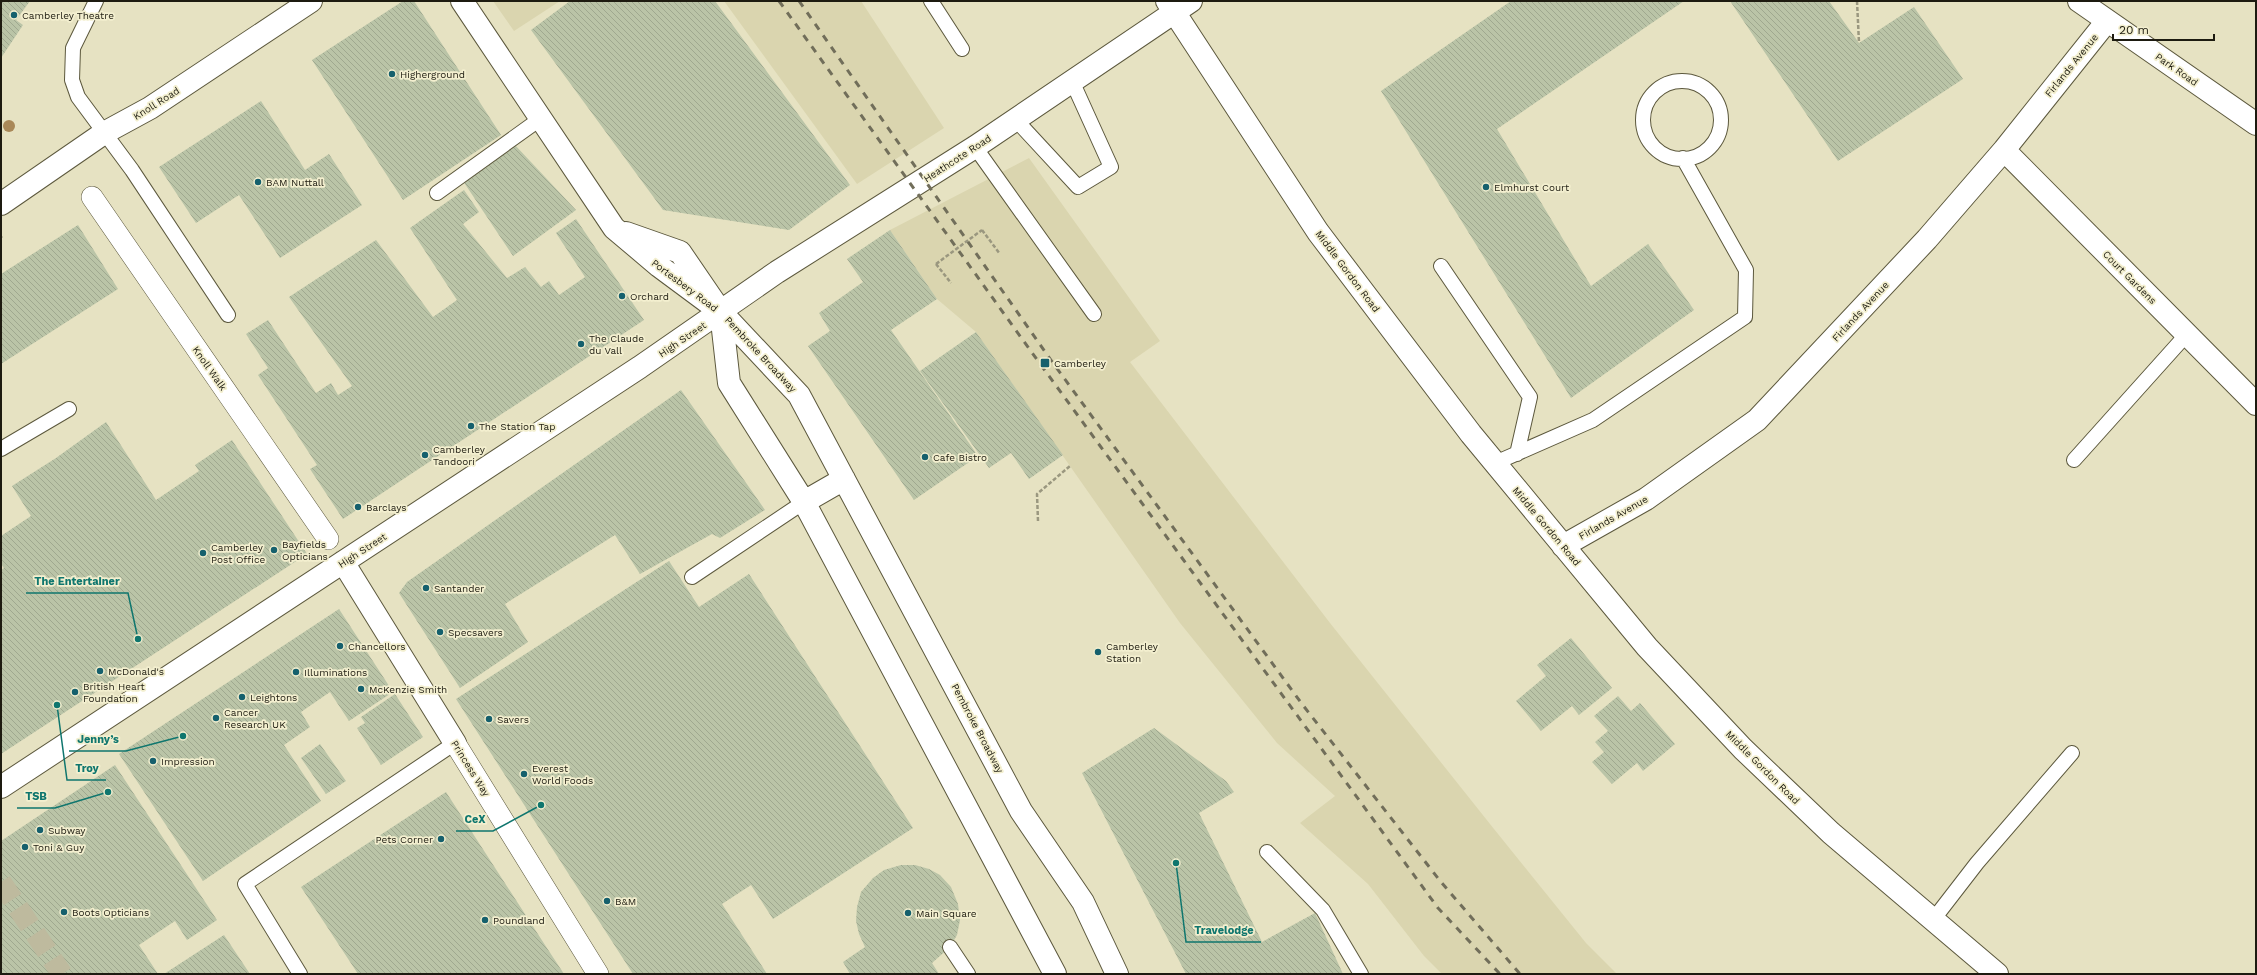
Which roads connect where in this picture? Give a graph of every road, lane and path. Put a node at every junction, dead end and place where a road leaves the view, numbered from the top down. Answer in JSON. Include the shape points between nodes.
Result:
{"nodes":[{"id":1,"x":96,"y":1,"type":"edge"},
{"id":2,"x":312,"y":1,"type":"edge"},
{"id":3,"x":462,"y":1,"type":"edge"},
{"id":4,"x":931,"y":1,"type":"edge"},
{"id":5,"x":1857,"y":1,"type":"edge"},
{"id":6,"x":2079,"y":1,"type":"edge"},
{"id":7,"x":1177,"y":5,"type":"edge"},
{"id":8,"x":2107,"y":21,"type":"junction"},
{"id":9,"x":1858,"y":43,"type":"dead end"},
{"id":10,"x":962,"y":49,"type":"dead end"},
{"id":11,"x":1072,"y":81,"type":"junction"},
{"id":12,"x":540,"y":119,"type":"junction"},
{"id":13,"x":1016,"y":119,"type":"junction"},
{"id":14,"x":2256,"y":124,"type":"edge"},
{"id":15,"x":104,"y":133,"type":"junction"},
{"id":16,"x":975,"y":147,"type":"junction"},
{"id":17,"x":2004,"y":150,"type":"junction"},
{"id":18,"x":1683,"y":158,"type":"junction"},
{"id":19,"x":437,"y":193,"type":"dead end"},
{"id":20,"x":92,"y":197,"type":"dead end"},
{"id":21,"x":1,"y":204,"type":"edge"},
{"id":22,"x":1000,"y":254,"type":"dead end"},
{"id":23,"x":1441,"y":266,"type":"dead end"},
{"id":24,"x":952,"y":284,"type":"dead end"},
{"id":25,"x":721,"y":312,"type":"junction"},
{"id":26,"x":1094,"y":314,"type":"dead end"},
{"id":27,"x":228,"y":316,"type":"dead end"},
{"id":28,"x":2187,"y":334,"type":"junction"},
{"id":29,"x":2256,"y":404,"type":"edge"},
{"id":30,"x":69,"y":409,"type":"dead end"},
{"id":31,"x":1,"y":448,"type":"edge"},
{"id":32,"x":1517,"y":454,"type":"junction"},
{"id":33,"x":2074,"y":460,"type":"dead end"},
{"id":34,"x":1495,"y":463,"type":"junction"},
{"id":35,"x":1070,"y":466,"type":"dead end"},
{"id":36,"x":844,"y":478,"type":"junction"},
{"id":37,"x":804,"y":502,"type":"junction"},
{"id":38,"x":1038,"y":521,"type":"dead end"},
{"id":39,"x":328,"y":539,"type":"dead end"},
{"id":40,"x":1563,"y":546,"type":"junction"},
{"id":41,"x":343,"y":562,"type":"junction"},
{"id":42,"x":692,"y":577,"type":"dead end"},
{"id":43,"x":455,"y":743,"type":"junction"},
{"id":44,"x":2072,"y":753,"type":"dead end"},
{"id":45,"x":1,"y":787,"type":"edge"},
{"id":46,"x":1268,"y":852,"type":"dead end"},
{"id":47,"x":1933,"y":920,"type":"junction"},
{"id":48,"x":950,"y":947,"type":"dead end"},
{"id":49,"x":300,"y":974,"type":"edge"},
{"id":50,"x":598,"y":974,"type":"edge"},
{"id":51,"x":968,"y":974,"type":"edge"},
{"id":52,"x":1055,"y":974,"type":"edge"},
{"id":53,"x":1118,"y":974,"type":"edge"},
{"id":54,"x":1361,"y":974,"type":"edge"},
{"id":55,"x":1997,"y":974,"type":"edge"}],
"edges":[{"from":1,"to":15,"type":"lane","via":[[73,48],[72,80],[78,97]]},
{"from":2,"to":15,"type":"street","name":"Knoll Road","via":[[150,108]]},
{"from":3,"to":12,"type":"street","name":"Portesbery Road"},
{"from":4,"to":10,"type":"lane"},
{"from":5,"to":9,"type":"path"},
{"from":6,"to":8,"type":"street","name":"Park Road"},
{"from":7,"to":11,"type":"street","name":"Heathcote Road"},
{"from":7,"to":34,"type":"street","name":"Middle Gordon Road","via":[[1318,232]]},
{"from":8,"to":14,"type":"street","name":"Park Road"},
{"from":8,"to":17,"type":"street","name":"Firlands Avenue"},
{"from":11,"to":13,"type":"street","name":"Heathcote Road"},
{"from":11,"to":13,"type":"lane","via":[[1111,167],[1078,187]]},
{"from":12,"to":19,"type":"lane"},
{"from":12,"to":25,"type":"street","name":"Portesbery Road","via":[[614,228],[659,266]]},
{"from":13,"to":16,"type":"street","name":"Heathcote Road"},
{"from":15,"to":21,"type":"street","name":"Knoll Road"},
{"from":15,"to":27,"type":"lane","via":[[132,170]]},
{"from":16,"to":25,"type":"street","name":"Heathcote Road","via":[[777,272]]},
{"from":16,"to":26,"type":"lane"},
{"from":17,"to":28,"type":"street","name":"Court Gardens"},
{"from":17,"to":40,"type":"street","name":"Firlands Avenue","via":[[1927,239],[1757,420],[1646,499]]},
{"from":18,"to":18,"type":"lane","via":[[1671,157],[1659,151],[1650,142],[1645,130],[1646,104],[1663,86],[1675,81],[1688,81],[1710,92],[1721,115],[1720,128],[1707,150],[1696,156]]},
{"from":18,"to":32,"type":"lane","via":[[1746,270],[1745,317],[1593,420]]},
{"from":20,"to":39,"type":"street","name":"Knoll Walk"},
{"from":22,"to":24,"type":"path","bridge":true,"via":[[982,230],[936,264]]},
{"from":23,"to":32,"type":"lane","via":[[1530,397]]},
{"from":25,"to":36,"type":"street","name":"Pembroke Broadway","via":[[799,395]]},
{"from":25,"to":37,"type":"street","name":"Pembroke Broadway","via":[[729,383]]},
{"from":25,"to":41,"type":"street","name":"High Street"},
{"from":28,"to":29,"type":"street","name":"Court Gardens"},
{"from":28,"to":33,"type":"lane"},
{"from":30,"to":31,"type":"lane"},
{"from":32,"to":34,"type":"lane"},
{"from":34,"to":40,"type":"street","name":"Middle Gordon Road"},
{"from":35,"to":38,"type":"path","via":[[1038,494]]},
{"from":36,"to":37,"type":"street"},
{"from":36,"to":53,"type":"street","name":"Pembroke Broadway","via":[[1021,811],[1083,902]]},
{"from":37,"to":42,"type":"lane"},
{"from":37,"to":52,"type":"street","name":"Pembroke Broadway"},
{"from":40,"to":47,"type":"street","name":"Middle Gordon Road","via":[[1647,647],[1744,749],[1831,833]]},
{"from":41,"to":43,"type":"street","name":"Princess Way"},
{"from":41,"to":45,"type":"street","name":"High Street"},
{"from":43,"to":49,"type":"lane","via":[[245,884]]},
{"from":43,"to":50,"type":"street","name":"Princess Way"},
{"from":44,"to":47,"type":"lane","via":[[1977,863]]},
{"from":46,"to":54,"type":"lane","via":[[1323,910]]},
{"from":47,"to":55,"type":"street","name":"Middle Gordon Road"},
{"from":48,"to":51,"type":"lane"}]}
